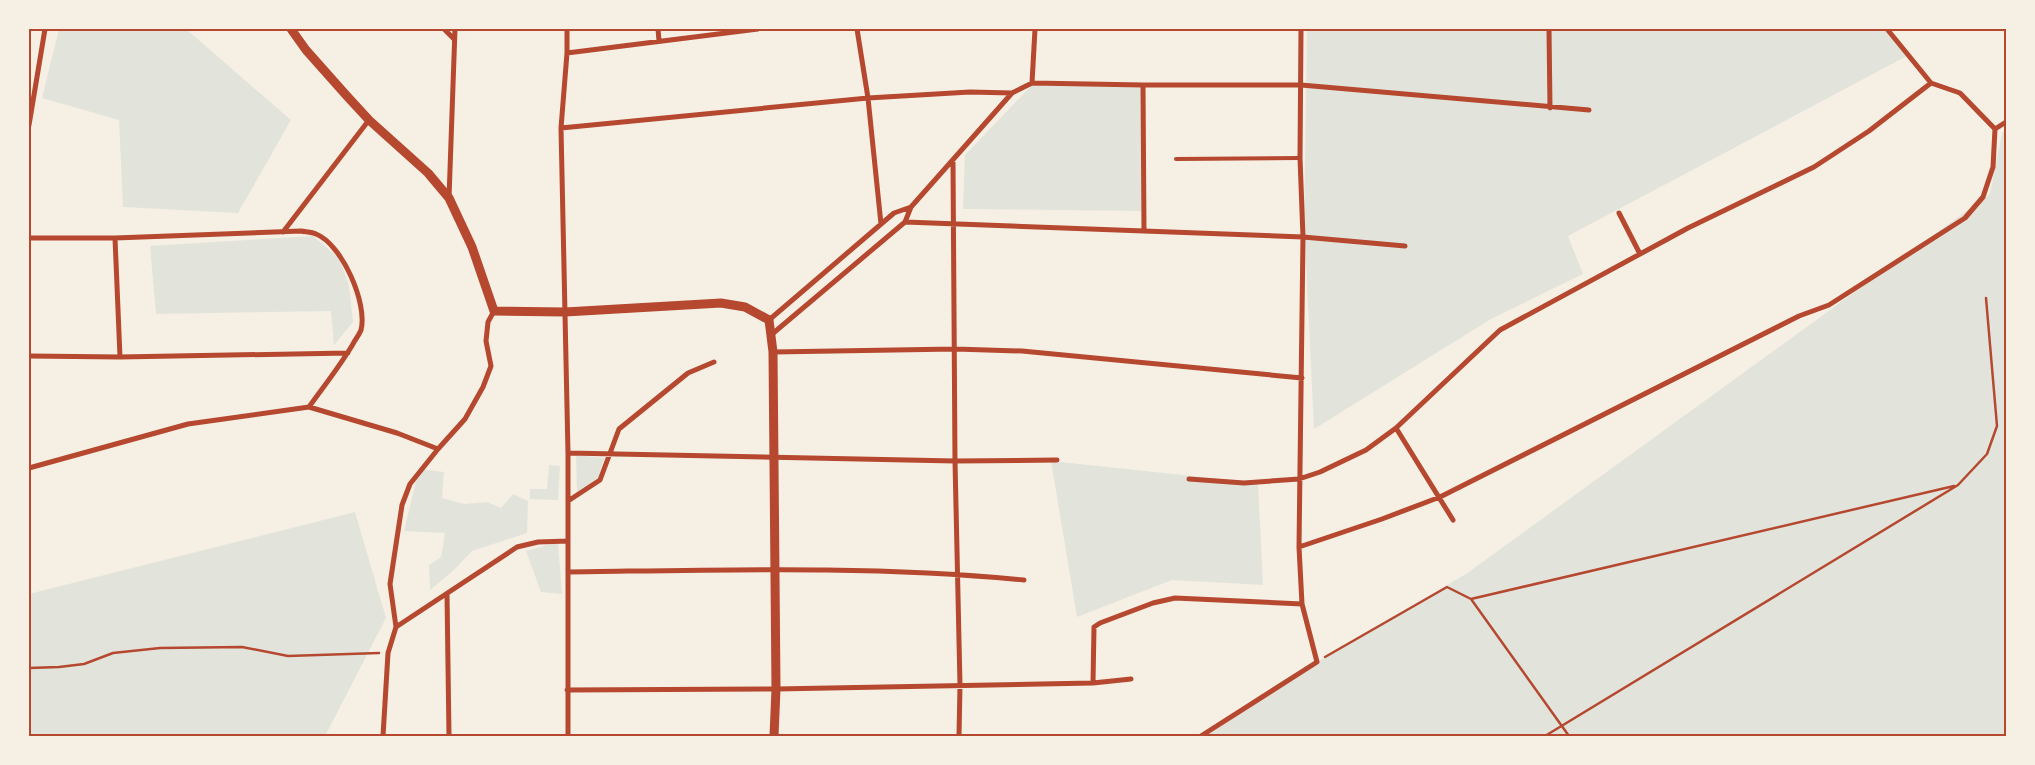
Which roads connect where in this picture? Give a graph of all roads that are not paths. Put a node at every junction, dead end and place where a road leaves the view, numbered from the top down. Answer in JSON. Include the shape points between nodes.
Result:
{"nodes":[{"id":1,"x":45,"y":29,"type":"edge"},
{"id":2,"x":291,"y":29,"type":"edge"},
{"id":3,"x":444,"y":29,"type":"edge"},
{"id":4,"x":455,"y":29,"type":"edge"},
{"id":5,"x":567,"y":29,"type":"edge"},
{"id":6,"x":658,"y":29,"type":"edge"},
{"id":7,"x":758,"y":29,"type":"edge"},
{"id":8,"x":857,"y":29,"type":"edge"},
{"id":9,"x":1035,"y":29,"type":"edge"},
{"id":10,"x":1301,"y":29,"type":"edge"},
{"id":11,"x":1549,"y":29,"type":"edge"},
{"id":12,"x":1886,"y":29,"type":"edge"},
{"id":13,"x":740,"y":30,"type":"edge"},
{"id":14,"x":454,"y":40,"type":"junction"},
{"id":15,"x":659,"y":41,"type":"junction"},
{"id":16,"x":567,"y":53,"type":"junction"},
{"id":17,"x":1032,"y":83,"type":"junction"},
{"id":18,"x":1931,"y":83,"type":"junction"},
{"id":19,"x":1143,"y":86,"type":"junction"},
{"id":20,"x":1301,"y":86,"type":"junction"},
{"id":21,"x":1012,"y":93,"type":"junction"},
{"id":22,"x":868,"y":98,"type":"junction"},
{"id":23,"x":1550,"y":108,"type":"junction"},
{"id":24,"x":1589,"y":110,"type":"dead end"},
{"id":25,"x":369,"y":120,"type":"junction"},
{"id":26,"x":2006,"y":122,"type":"edge"},
{"id":27,"x":29,"y":125,"type":"edge"},
{"id":28,"x":561,"y":128,"type":"junction"},
{"id":29,"x":1996,"y":129,"type":"junction"},
{"id":30,"x":1300,"y":158,"type":"junction"},
{"id":31,"x":1176,"y":159,"type":"dead end"},
{"id":32,"x":953,"y":162,"type":"junction"},
{"id":33,"x":449,"y":198,"type":"junction"},
{"id":34,"x":910,"y":207,"type":"junction"},
{"id":35,"x":1619,"y":213,"type":"dead end"},
{"id":36,"x":905,"y":222,"type":"junction"},
{"id":37,"x":881,"y":224,"type":"junction"},
{"id":38,"x":954,"y":225,"type":"junction"},
{"id":39,"x":1144,"y":231,"type":"junction"},
{"id":40,"x":283,"y":232,"type":"junction"},
{"id":41,"x":1303,"y":237,"type":"junction"},
{"id":42,"x":29,"y":238,"type":"edge"},
{"id":43,"x":116,"y":238,"type":"junction"},
{"id":44,"x":1405,"y":246,"type":"dead end"},
{"id":45,"x":1640,"y":254,"type":"junction"},
{"id":46,"x":494,"y":311,"type":"junction"},
{"id":47,"x":565,"y":312,"type":"junction"},
{"id":48,"x":769,"y":320,"type":"junction"},
{"id":49,"x":771,"y":335,"type":"junction"},
{"id":50,"x":955,"y":349,"type":"junction"},
{"id":51,"x":774,"y":352,"type":"junction"},
{"id":52,"x":348,"y":353,"type":"junction"},
{"id":53,"x":29,"y":356,"type":"edge"},
{"id":54,"x":120,"y":358,"type":"junction"},
{"id":55,"x":714,"y":362,"type":"dead end"},
{"id":56,"x":1302,"y":378,"type":"junction"},
{"id":57,"x":309,"y":407,"type":"junction"},
{"id":58,"x":1396,"y":428,"type":"junction"},
{"id":59,"x":438,"y":449,"type":"junction"},
{"id":60,"x":568,"y":453,"type":"junction"},
{"id":61,"x":609,"y":454,"type":"junction"},
{"id":62,"x":774,"y":456,"type":"junction"},
{"id":63,"x":1057,"y":460,"type":"dead end"},
{"id":64,"x":955,"y":461,"type":"junction"},
{"id":65,"x":29,"y":468,"type":"edge"},
{"id":66,"x":1189,"y":479,"type":"dead end"},
{"id":67,"x":1298,"y":479,"type":"junction"},
{"id":68,"x":1440,"y":497,"type":"junction"},
{"id":69,"x":568,"y":501,"type":"junction"},
{"id":70,"x":1453,"y":520,"type":"dead end"},
{"id":71,"x":568,"y":542,"type":"junction"},
{"id":72,"x":1298,"y":546,"type":"junction"},
{"id":73,"x":775,"y":569,"type":"junction"},
{"id":74,"x":568,"y":572,"type":"junction"},
{"id":75,"x":957,"y":574,"type":"junction"},
{"id":76,"x":1024,"y":580,"type":"dead end"},
{"id":77,"x":447,"y":594,"type":"junction"},
{"id":78,"x":1302,"y":604,"type":"junction"},
{"id":79,"x":396,"y":628,"type":"junction"},
{"id":80,"x":1131,"y":679,"type":"dead end"},
{"id":81,"x":1094,"y":683,"type":"junction"},
{"id":82,"x":960,"y":685,"type":"junction"},
{"id":83,"x":776,"y":689,"type":"junction"},
{"id":84,"x":567,"y":690,"type":"junction"},
{"id":85,"x":383,"y":736,"type":"edge"},
{"id":86,"x":449,"y":736,"type":"edge"},
{"id":87,"x":568,"y":736,"type":"edge"},
{"id":88,"x":774,"y":736,"type":"edge"},
{"id":89,"x":959,"y":736,"type":"edge"},
{"id":90,"x":1201,"y":736,"type":"edge"}],
"edges":[{"from":1,"to":27,"type":"street"},
{"from":2,"to":25,"type":"street"},
{"from":3,"to":14,"type":"street"},
{"from":4,"to":14,"type":"street"},
{"from":5,"to":16,"type":"street"},
{"from":6,"to":15,"type":"street"},
{"from":7,"to":13,"type":"street"},
{"from":8,"to":22,"type":"street"},
{"from":9,"to":17,"type":"street"},
{"from":10,"to":20,"type":"street"},
{"from":11,"to":23,"type":"street"},
{"from":12,"to":18,"type":"street"},
{"from":13,"to":15,"type":"street"},
{"from":14,"to":33,"type":"street"},
{"from":15,"to":16,"type":"street"},
{"from":16,"to":28,"type":"street"},
{"from":17,"to":19,"type":"street"},
{"from":17,"to":21,"type":"street"},
{"from":18,"to":29,"type":"street","via":[[1960,93]]},
{"from":18,"to":45,"type":"street","via":[[1870,131],[1814,167]]},
{"from":19,"to":20,"type":"street"},
{"from":19,"to":39,"type":"street"},
{"from":20,"to":23,"type":"street"},
{"from":20,"to":30,"type":"street"},
{"from":21,"to":22,"type":"street"},
{"from":21,"to":32,"type":"street"},
{"from":22,"to":28,"type":"street"},
{"from":22,"to":37,"type":"street"},
{"from":23,"to":24,"type":"street"},
{"from":25,"to":33,"type":"street","via":[[428,173]]},
{"from":25,"to":40,"type":"street"},
{"from":26,"to":29,"type":"street"},
{"from":28,"to":47,"type":"street"},
{"from":29,"to":68,"type":"street","via":[[1993,167],[1983,197],[1965,218],[1829,305],[1799,316]]},
{"from":30,"to":31,"type":"lane"},
{"from":30,"to":41,"type":"street"},
{"from":32,"to":34,"type":"street"},
{"from":32,"to":38,"type":"street"},
{"from":33,"to":46,"type":"street","via":[[472,247]]},
{"from":34,"to":36,"type":"street"},
{"from":34,"to":37,"type":"street","via":[[894,213]]},
{"from":35,"to":45,"type":"street"},
{"from":36,"to":38,"type":"street"},
{"from":36,"to":49,"type":"street"},
{"from":37,"to":48,"type":"street"},
{"from":38,"to":39,"type":"street"},
{"from":38,"to":50,"type":"street"},
{"from":39,"to":41,"type":"street"},
{"from":40,"to":43,"type":"street"},
{"from":40,"to":52,"type":"street","via":[[316,234],[331,244],[354,282],[362,309],[361,330]]},
{"from":41,"to":44,"type":"street"},
{"from":41,"to":56,"type":"street"},
{"from":42,"to":43,"type":"street"},
{"from":43,"to":54,"type":"street"},
{"from":45,"to":58,"type":"street","via":[[1500,330]]},
{"from":46,"to":47,"type":"street"},
{"from":46,"to":59,"type":"street","via":[[488,322],[486,341],[491,366],[483,387],[465,419]]},
{"from":47,"to":48,"type":"street","via":[[721,303],[745,307]]},
{"from":47,"to":60,"type":"street"},
{"from":48,"to":49,"type":"street"},
{"from":49,"to":51,"type":"street"},
{"from":50,"to":51,"type":"street"},
{"from":50,"to":56,"type":"street","via":[[1022,351]]},
{"from":50,"to":64,"type":"street"},
{"from":51,"to":62,"type":"street"},
{"from":52,"to":54,"type":"street"},
{"from":52,"to":57,"type":"street"},
{"from":53,"to":54,"type":"street"},
{"from":55,"to":61,"type":"street","via":[[688,373],[619,429]]},
{"from":56,"to":67,"type":"street"},
{"from":57,"to":59,"type":"street","via":[[397,433]]},
{"from":57,"to":65,"type":"street","via":[[188,424]]},
{"from":58,"to":67,"type":"street","via":[[1366,450]]},
{"from":58,"to":68,"type":"street"},
{"from":59,"to":79,"type":"street","via":[[410,484],[402,504],[390,584]]},
{"from":60,"to":61,"type":"street"},
{"from":60,"to":69,"type":"street"},
{"from":61,"to":62,"type":"street"},
{"from":61,"to":69,"type":"street","via":[[600,480]]},
{"from":62,"to":64,"type":"street"},
{"from":62,"to":73,"type":"street"},
{"from":63,"to":64,"type":"street"},
{"from":64,"to":75,"type":"street"},
{"from":66,"to":67,"type":"street","via":[[1244,483]]},
{"from":67,"to":72,"type":"street"},
{"from":68,"to":70,"type":"street"},
{"from":68,"to":72,"type":"street"},
{"from":69,"to":71,"type":"street"},
{"from":71,"to":74,"type":"street"},
{"from":71,"to":77,"type":"street","via":[[538,542],[517,547]]},
{"from":72,"to":78,"type":"street"},
{"from":73,"to":74,"type":"street"},
{"from":73,"to":75,"type":"street"},
{"from":73,"to":83,"type":"street"},
{"from":74,"to":84,"type":"street"},
{"from":75,"to":76,"type":"street"},
{"from":75,"to":82,"type":"street"},
{"from":77,"to":79,"type":"street"},
{"from":77,"to":86,"type":"street"},
{"from":78,"to":81,"type":"street","via":[[1176,598],[1153,602],[1094,628]]},
{"from":78,"to":90,"type":"street","via":[[1317,662]]},
{"from":79,"to":85,"type":"street","via":[[388,653]]},
{"from":80,"to":81,"type":"street"},
{"from":81,"to":82,"type":"street"},
{"from":82,"to":83,"type":"street"},
{"from":82,"to":89,"type":"street"},
{"from":83,"to":84,"type":"street"},
{"from":83,"to":88,"type":"street"},
{"from":84,"to":87,"type":"street"}]}
